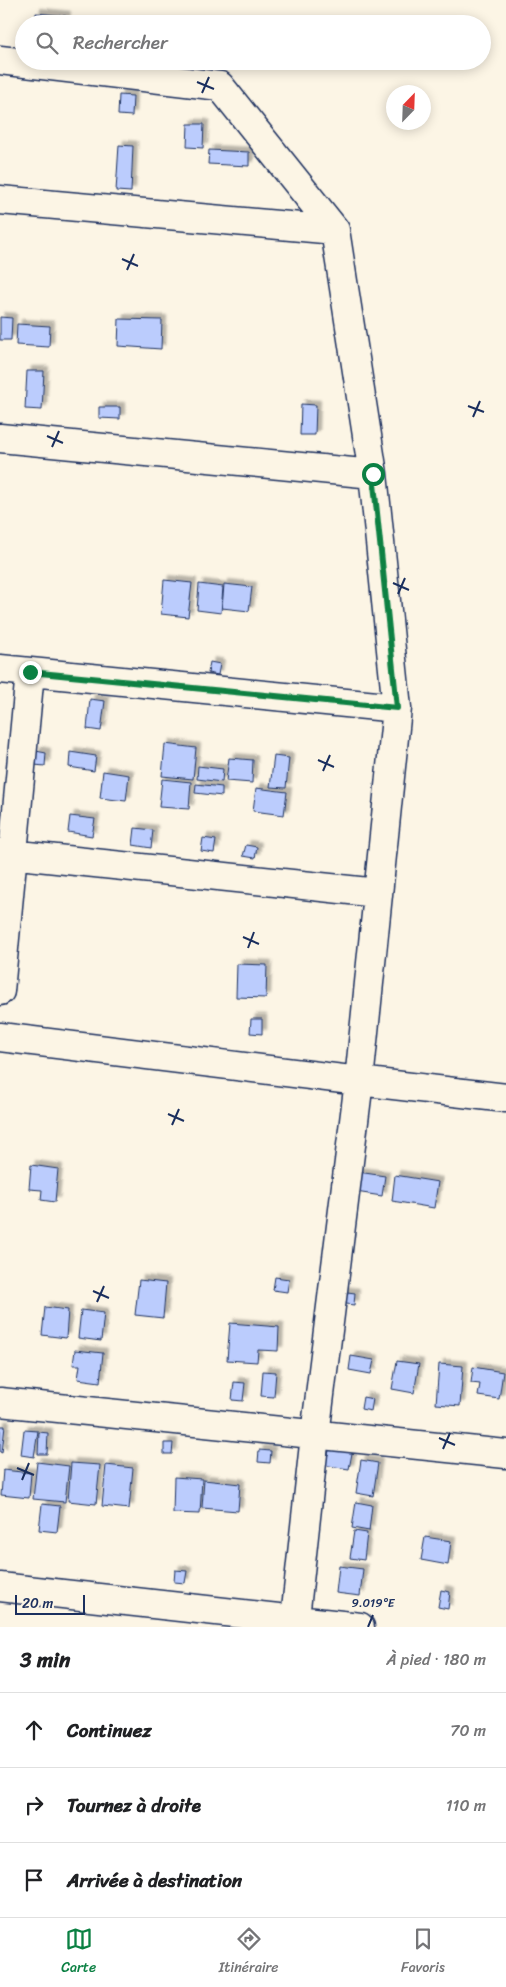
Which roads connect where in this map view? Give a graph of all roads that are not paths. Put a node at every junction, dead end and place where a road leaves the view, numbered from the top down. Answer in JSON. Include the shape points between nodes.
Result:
{"nodes":[{"id":1,"x":0,"y":60,"type":"edge"},
{"id":2,"x":15,"y":62,"type":"edge"},
{"id":3,"x":85,"y":70,"type":"edge"},
{"id":4,"x":0,"y":200,"type":"edge"},
{"id":5,"x":335,"y":230,"type":"junction"},
{"id":6,"x":0,"y":438,"type":"edge"},
{"id":7,"x":373,"y":474,"type":"junction"},
{"id":8,"x":0,"y":669,"type":"edge"},
{"id":9,"x":30,"y":672,"type":"junction"},
{"id":10,"x":397,"y":708,"type":"junction"},
{"id":11,"x":6,"y":854,"type":"edge"},
{"id":12,"x":378,"y":893,"type":"junction"},
{"id":13,"x":0,"y":990,"type":"edge"},
{"id":14,"x":0,"y":1037,"type":"edge"},
{"id":15,"x":359,"y":1081,"type":"junction"},
{"id":16,"x":506,"y":1098,"type":"edge"},
{"id":17,"x":0,"y":1402,"type":"edge"},
{"id":18,"x":315,"y":1435,"type":"junction"},
{"id":19,"x":506,"y":1454,"type":"edge"},
{"id":20,"x":0,"y":1587,"type":"edge"},
{"id":21,"x":295,"y":1623,"type":"edge"},
{"id":22,"x":360,"y":1627,"type":"edge"}],
"edges":[{"from":1,"to":2,"type":"street"},
{"from":3,"to":5,"type":"street","via":[[220,86]]},
{"from":4,"to":5,"type":"street"},
{"from":5,"to":7,"type":"street"},
{"from":6,"to":7,"type":"street"},
{"from":7,"to":10,"type":"street"},
{"from":8,"to":9,"type":"street"},
{"from":9,"to":10,"type":"street"},
{"from":9,"to":11,"type":"street"},
{"from":10,"to":12,"type":"street"},
{"from":11,"to":12,"type":"street"},
{"from":11,"to":13,"type":"street"},
{"from":12,"to":15,"type":"street"},
{"from":14,"to":15,"type":"street"},
{"from":15,"to":16,"type":"street"},
{"from":15,"to":18,"type":"street"},
{"from":17,"to":18,"type":"street"},
{"from":18,"to":19,"type":"street"},
{"from":18,"to":21,"type":"street"},
{"from":20,"to":21,"type":"street"},
{"from":21,"to":22,"type":"street"}]}
